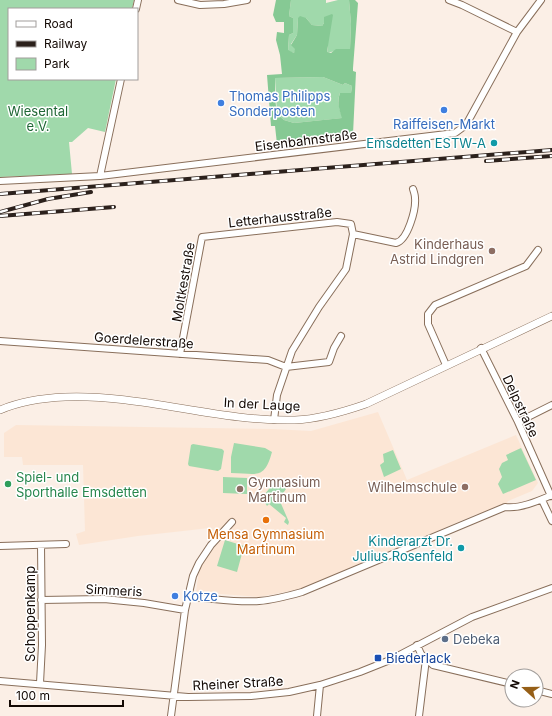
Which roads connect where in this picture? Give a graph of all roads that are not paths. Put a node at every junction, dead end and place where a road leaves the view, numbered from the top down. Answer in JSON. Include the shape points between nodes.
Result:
{"nodes":[{"id":1,"x":178,"y":0,"type":"edge"},
{"id":2,"x":247,"y":0,"type":"edge"},
{"id":3,"x":448,"y":0,"type":"edge"},
{"id":4,"x":541,"y":0,"type":"edge"},
{"id":5,"x":201,"y":2,"type":"edge"},
{"id":6,"x":517,"y":32,"type":"junction"},
{"id":7,"x":121,"y":80,"type":"edge"},
{"id":8,"x":100,"y":176,"type":"junction"},
{"id":9,"x":0,"y":181,"type":"edge"},
{"id":10,"x":413,"y":189,"type":"dead end"},
{"id":11,"x":353,"y":234,"type":"junction"},
{"id":12,"x":202,"y":237,"type":"joint"},
{"id":13,"x":538,"y":250,"type":"dead end"},
{"id":14,"x":552,"y":316,"type":"edge"},
{"id":15,"x":341,"y":336,"type":"dead end"},
{"id":16,"x":0,"y":341,"type":"edge"},
{"id":17,"x":481,"y":348,"type":"junction"},
{"id":18,"x":180,"y":354,"type":"junction"},
{"id":19,"x":446,"y":365,"type":"junction"},
{"id":20,"x":286,"y":367,"type":"junction"},
{"id":21,"x":552,"y":405,"type":"edge"},
{"id":22,"x":0,"y":410,"type":"edge"},
{"id":23,"x":274,"y":420,"type":"junction"},
{"id":24,"x":518,"y":422,"type":"junction"},
{"id":25,"x":551,"y":495,"type":"edge"},
{"id":26,"x":542,"y":500,"type":"junction"},
{"id":27,"x":552,"y":521,"type":"edge"},
{"id":28,"x":232,"y":522,"type":"dead end"},
{"id":29,"x":66,"y":544,"type":"dead end"},
{"id":30,"x":41,"y":545,"type":"junction"},
{"id":31,"x":0,"y":546,"type":"edge"},
{"id":32,"x":552,"y":588,"type":"edge"},
{"id":33,"x":188,"y":596,"type":"junction"},
{"id":34,"x":41,"y":600,"type":"junction"},
{"id":35,"x":185,"y":610,"type":"junction"},
{"id":36,"x":417,"y":645,"type":"junction"},
{"id":37,"x":426,"y":659,"type":"junction"},
{"id":38,"x":0,"y":680,"type":"edge"},
{"id":39,"x":504,"y":682,"type":"edge"},
{"id":40,"x":40,"y":683,"type":"junction"},
{"id":41,"x":320,"y":685,"type":"junction"},
{"id":42,"x":174,"y":695,"type":"junction"},
{"id":43,"x":171,"y":716,"type":"edge"},
{"id":44,"x":317,"y":716,"type":"edge"},
{"id":45,"x":419,"y":716,"type":"edge"}],
"edges":[{"from":1,"to":5,"type":"street"},
{"from":2,"to":5,"type":"street","via":[[224,4]]},
{"from":3,"to":6,"type":"street"},
{"from":4,"to":6,"type":"street","name":"Eisenbahnstraße"},
{"from":6,"to":8,"type":"street","name":"Eisenbahnstraße","via":[[466,125],[455,133]]},
{"from":7,"to":8,"type":"street"},
{"from":8,"to":9,"type":"street","name":"Eisenbahnstraße"},
{"from":10,"to":11,"type":"street","via":[[416,198],[413,218],[400,242]]},
{"from":11,"to":12,"type":"street","name":"Letterhausstraße","via":[[351,224],[337,222]]},
{"from":11,"to":20,"type":"street","via":[[346,269],[292,351]]},
{"from":12,"to":18,"type":"street","name":"Moltkestraße"},
{"from":13,"to":19,"type":"street","via":[[526,266],[435,305],[428,314],[428,324]]},
{"from":14,"to":17,"type":"street","name":"In der Lauge"},
{"from":15,"to":20,"type":"street","via":[[329,362]]},
{"from":16,"to":18,"type":"street","name":"Goerdelerstraße"},
{"from":17,"to":19,"type":"street","name":"In der Lauge"},
{"from":17,"to":24,"type":"street","name":"Delpstraße"},
{"from":18,"to":20,"type":"street","name":"Goerdelerstraße","via":[[268,360]]},
{"from":19,"to":23,"type":"street","name":"In der Lauge","via":[[366,404],[336,414],[310,419]]},
{"from":20,"to":23,"type":"street","via":[[277,395]]},
{"from":21,"to":24,"type":"street"},
{"from":22,"to":23,"type":"street","name":"In der Lauge","via":[[35,399],[85,397],[121,399]]},
{"from":24,"to":25,"type":"street","name":"Delpstraße"},
{"from":25,"to":26,"type":"street"},
{"from":26,"to":27,"type":"street"},
{"from":26,"to":33,"type":"street","via":[[514,508],[505,507],[302,592],[260,601]]},
{"from":28,"to":33,"type":"street","via":[[199,563]]},
{"from":29,"to":30,"type":"street"},
{"from":30,"to":31,"type":"street"},
{"from":30,"to":34,"type":"street","name":"Schoppenkamp"},
{"from":32,"to":36,"type":"street","name":"Rheiner Straße","via":[[472,617]]},
{"from":33,"to":35,"type":"street"},
{"from":34,"to":35,"type":"street","name":"Simmeris","via":[[104,599],[144,602]]},
{"from":34,"to":40,"type":"street","name":"Schoppenkamp"},
{"from":35,"to":42,"type":"street"},
{"from":36,"to":37,"type":"street"},
{"from":36,"to":41,"type":"street","name":"Rheiner Straße","via":[[382,663]]},
{"from":37,"to":39,"type":"street","via":[[433,665]]},
{"from":37,"to":45,"type":"street"},
{"from":38,"to":40,"type":"street","name":"Rheiner Straße"},
{"from":40,"to":42,"type":"street","name":"Rheiner Straße"},
{"from":41,"to":42,"type":"street","name":"Rheiner Straße","via":[[289,692],[251,696]]},
{"from":41,"to":44,"type":"street"},
{"from":42,"to":43,"type":"street"}]}
